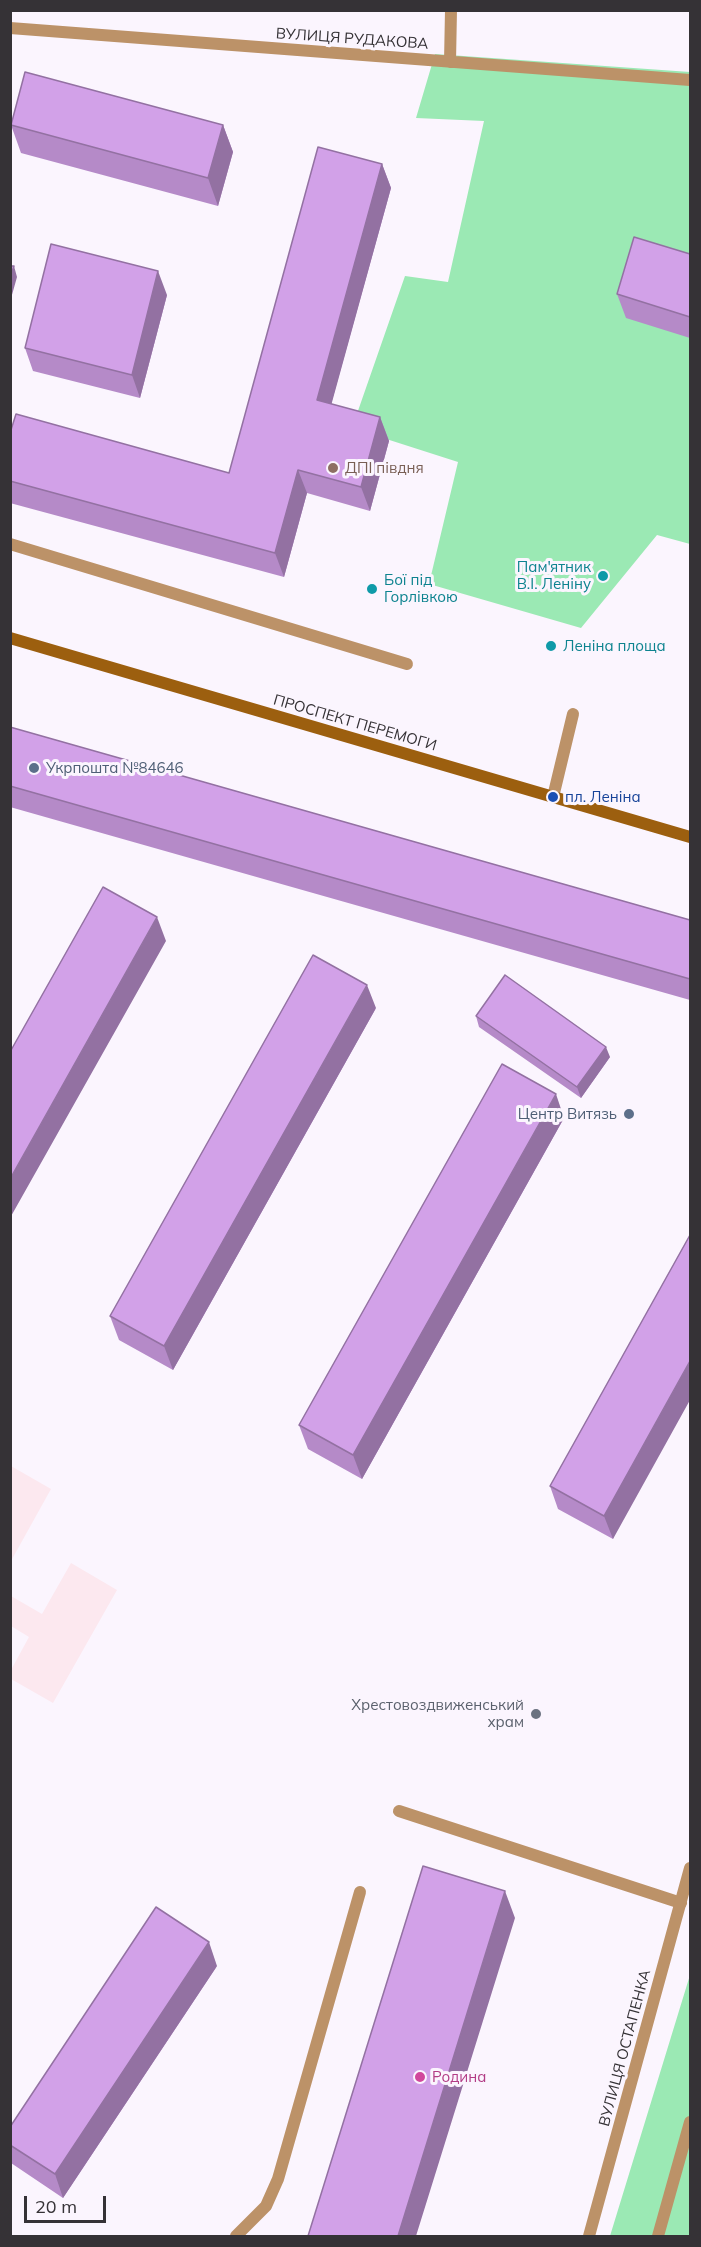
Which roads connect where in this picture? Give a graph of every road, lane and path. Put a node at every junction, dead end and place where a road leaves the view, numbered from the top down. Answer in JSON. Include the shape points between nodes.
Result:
{"nodes":[{"id":1,"x":451,"y":10,"type":"edge"},
{"id":2,"x":10,"y":28,"type":"edge"},
{"id":3,"x":450,"y":62,"type":"junction"},
{"id":4,"x":690,"y":80,"type":"edge"},
{"id":5,"x":10,"y":544,"type":"edge"},
{"id":6,"x":10,"y":638,"type":"edge"},
{"id":7,"x":408,"y":664,"type":"dead end"},
{"id":8,"x":573,"y":714,"type":"dead end"},
{"id":9,"x":553,"y":797,"type":"junction"},
{"id":10,"x":690,"y":837,"type":"edge"},
{"id":11,"x":399,"y":1811,"type":"dead end"},
{"id":12,"x":690,"y":1868,"type":"edge"},
{"id":13,"x":360,"y":1892,"type":"dead end"},
{"id":14,"x":681,"y":1903,"type":"junction"},
{"id":15,"x":690,"y":2122,"type":"edge"},
{"id":16,"x":236,"y":2236,"type":"edge"},
{"id":17,"x":589,"y":2236,"type":"edge"},
{"id":18,"x":658,"y":2236,"type":"edge"}],
"edges":[{"from":1,"to":3,"type":"street"},
{"from":2,"to":3,"type":"street","name":"ВУЛИЦЯ РУДАКОВА"},
{"from":3,"to":4,"type":"street","name":"ВУЛИЦЯ РУДАКОВА"},
{"from":5,"to":7,"type":"street"},
{"from":6,"to":9,"type":"main road","name":"ПРОСПЕКТ ПЕРЕМОГИ"},
{"from":8,"to":9,"type":"street"},
{"from":9,"to":10,"type":"main road","name":"ПРОСПЕКТ ПЕРЕМОГИ"},
{"from":11,"to":14,"type":"street"},
{"from":12,"to":14,"type":"street","name":"ВУЛИЦЯ ОСТАПЕНКА"},
{"from":13,"to":16,"type":"street","via":[[278,2179],[266,2206]]},
{"from":14,"to":17,"type":"street","name":"ВУЛИЦЯ ОСТАПЕНКА"},
{"from":15,"to":18,"type":"street"}]}
